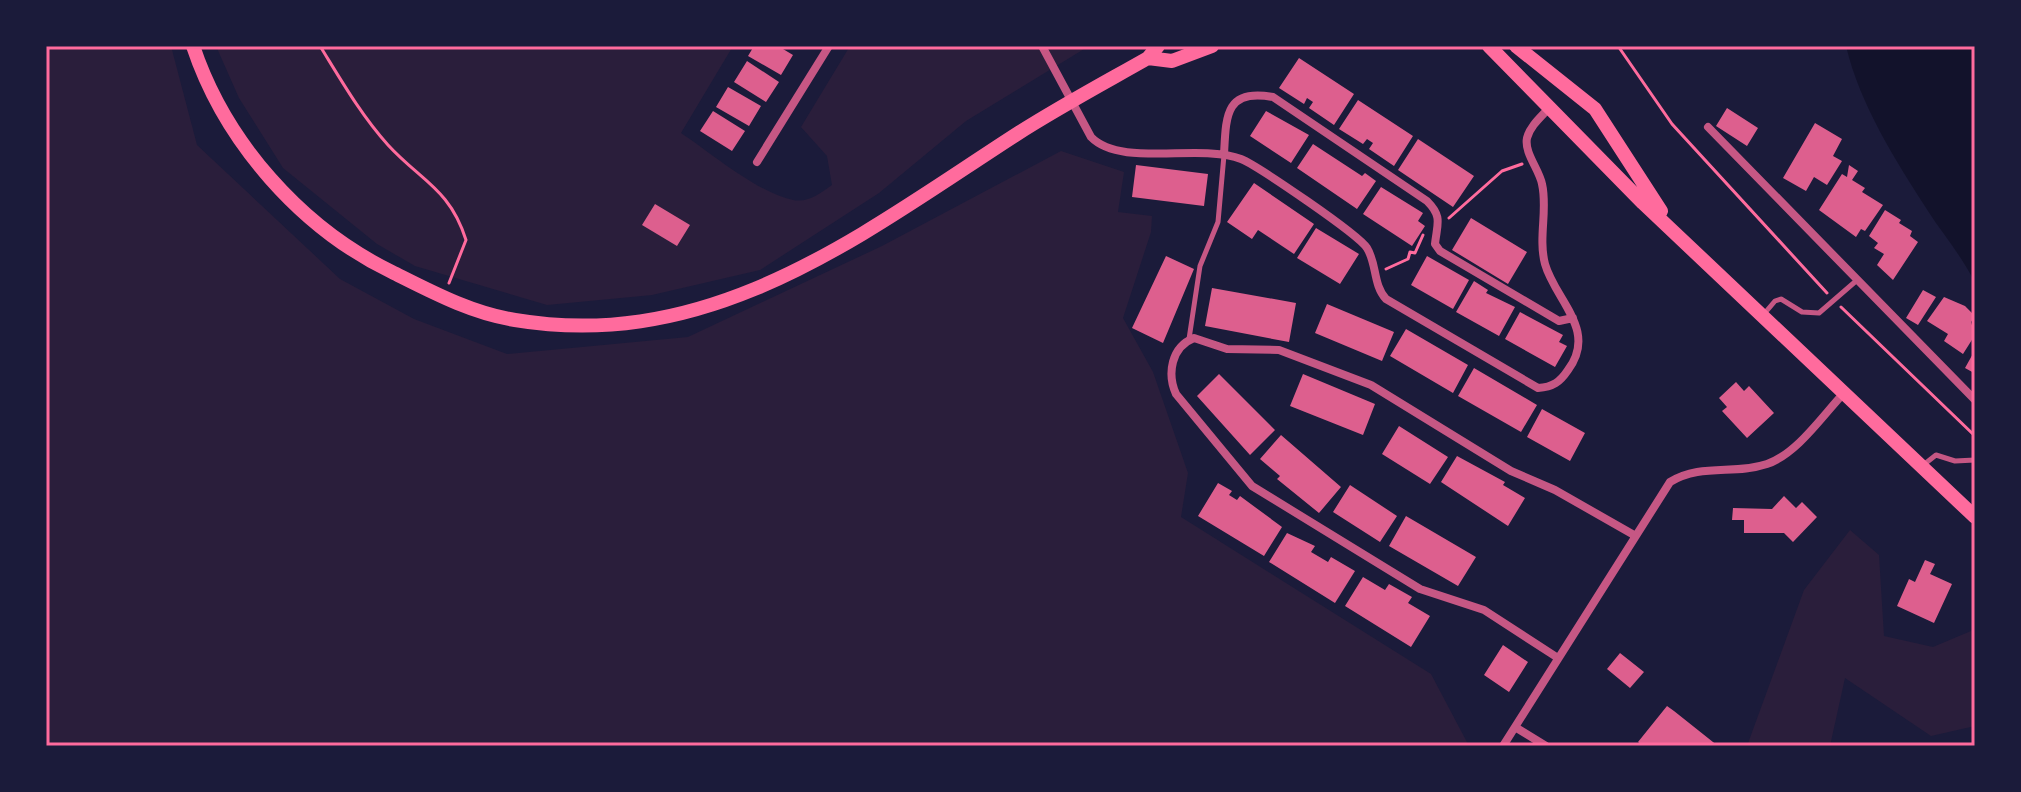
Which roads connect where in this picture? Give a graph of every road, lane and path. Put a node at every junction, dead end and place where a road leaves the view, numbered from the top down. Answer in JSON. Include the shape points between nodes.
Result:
{"nodes":[{"id":1,"x":193,"y":46,"type":"edge"},
{"id":2,"x":320,"y":46,"type":"edge"},
{"id":3,"x":829,"y":46,"type":"edge"},
{"id":4,"x":1042,"y":46,"type":"edge"},
{"id":5,"x":1212,"y":46,"type":"edge"},
{"id":6,"x":1489,"y":46,"type":"edge"},
{"id":7,"x":1516,"y":46,"type":"edge"},
{"id":8,"x":1618,"y":46,"type":"edge"},
{"id":9,"x":1153,"y":52,"type":"edge"},
{"id":10,"x":1070,"y":102,"type":"junction"},
{"id":11,"x":1549,"y":108,"type":"junction"},
{"id":12,"x":1708,"y":127,"type":"dead end"},
{"id":13,"x":1224,"y":155,"type":"junction"},
{"id":14,"x":1534,"y":160,"type":"junction"},
{"id":15,"x":757,"y":162,"type":"dead end"},
{"id":16,"x":1440,"y":222,"type":"junction"},
{"id":17,"x":1675,"y":231,"type":"junction"},
{"id":18,"x":1376,"y":274,"type":"junction"},
{"id":19,"x":1856,"y":281,"type":"junction"},
{"id":20,"x":442,"y":297,"type":"junction"},
{"id":21,"x":1835,"y":301,"type":"junction"},
{"id":22,"x":1763,"y":314,"type":"junction"},
{"id":23,"x":1573,"y":318,"type":"junction"},
{"id":24,"x":1189,"y":339,"type":"junction"},
{"id":25,"x":1844,"y":393,"type":"junction"},
{"id":26,"x":1975,"y":400,"type":"edge"},
{"id":27,"x":1975,"y":436,"type":"edge"},
{"id":28,"x":1975,"y":460,"type":"edge"},
{"id":29,"x":1922,"y":466,"type":"junction"},
{"id":30,"x":1975,"y":517,"type":"edge"},
{"id":31,"x":1634,"y":535,"type":"junction"},
{"id":32,"x":1558,"y":658,"type":"junction"},
{"id":33,"x":1515,"y":727,"type":"junction"},
{"id":34,"x":1503,"y":746,"type":"edge"},
{"id":35,"x":1546,"y":746,"type":"edge"}],
"edges":[{"from":1,"to":20,"type":"main road","via":[[240,138],[292,202],[376,265]]},
{"from":2,"to":20,"type":"path","via":[[388,145],[449,201],[460,221],[466,240]]},
{"from":3,"to":15,"type":"street"},
{"from":4,"to":10,"type":"street"},
{"from":5,"to":9,"type":"main road","via":[[1172,61]]},
{"from":6,"to":11,"type":"main road"},
{"from":7,"to":17,"type":"main road","via":[[1595,109]]},
{"from":8,"to":21,"type":"path","via":[[1672,124]]},
{"from":9,"to":10,"type":"main road"},
{"from":10,"to":13,"type":"street","via":[[1102,146]]},
{"from":10,"to":20,"type":"main road","via":[[813,265],[722,302],[669,317],[589,327],[513,320]]},
{"from":11,"to":14,"type":"street","via":[[1528,134]]},
{"from":11,"to":17,"type":"main road"},
{"from":12,"to":19,"type":"street"},
{"from":13,"to":16,"type":"street","via":[[1229,109],[1239,98],[1255,93],[1273,97],[1427,201]]},
{"from":13,"to":18,"type":"street","via":[[1246,161],[1356,236],[1367,248]]},
{"from":13,"to":24,"type":"lane","via":[[1218,222],[1200,266]]},
{"from":14,"to":16,"type":"path","via":[[1502,171],[1457,214]]},
{"from":14,"to":23,"type":"street","via":[[1543,186],[1545,265]]},
{"from":16,"to":18,"type":"path","via":[[1428,228],[1408,259]]},
{"from":16,"to":23,"type":"street","via":[[1435,244],[1440,251],[1559,321]]},
{"from":17,"to":22,"type":"main road"},
{"from":18,"to":23,"type":"street","via":[[1386,299],[1538,388],[1555,384],[1573,363],[1579,346]]},
{"from":19,"to":21,"type":"lane"},
{"from":19,"to":26,"type":"street"},
{"from":21,"to":22,"type":"lane","via":[[1810,315],[1781,299]]},
{"from":21,"to":27,"type":"path"},
{"from":22,"to":25,"type":"main road"},
{"from":24,"to":31,"type":"street","via":[[1227,349],[1279,350],[1371,385],[1511,471]]},
{"from":24,"to":32,"type":"street","via":[[1171,365],[1172,385],[1245,480],[1420,589],[1484,610]]},
{"from":25,"to":29,"type":"main road"},
{"from":25,"to":31,"type":"street","via":[[1788,451],[1768,464],[1703,470],[1670,482]]},
{"from":28,"to":29,"type":"lane","via":[[1936,455]]},
{"from":29,"to":30,"type":"main road"},
{"from":31,"to":32,"type":"street"},
{"from":32,"to":33,"type":"street"},
{"from":33,"to":34,"type":"street"},
{"from":33,"to":35,"type":"street"}]}
